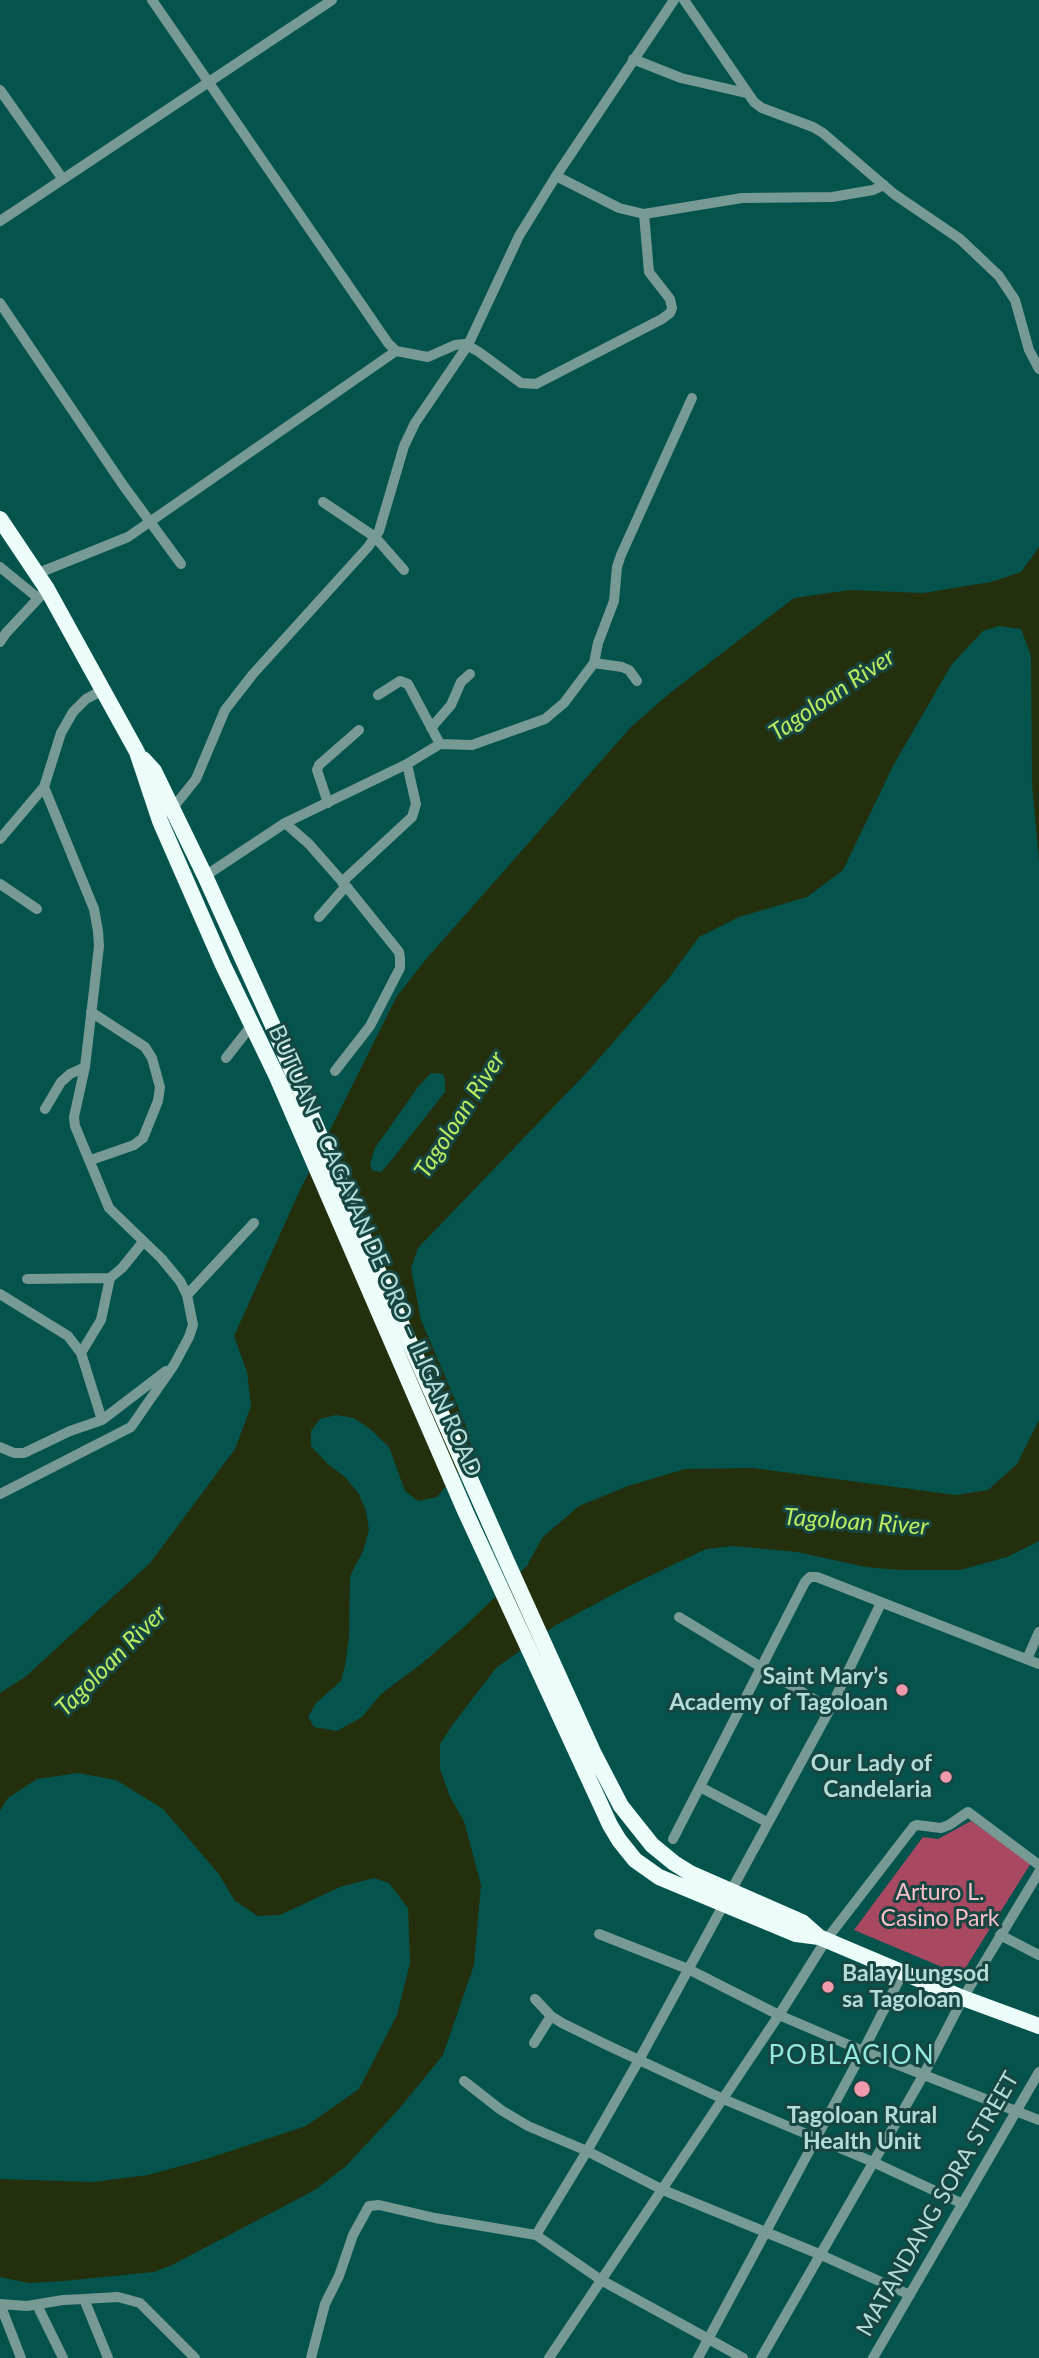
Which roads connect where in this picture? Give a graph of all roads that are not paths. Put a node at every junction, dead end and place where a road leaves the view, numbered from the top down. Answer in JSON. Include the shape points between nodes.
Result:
{"nodes":[{"id":1,"x":152,"y":0,"type":"edge"},
{"id":2,"x":332,"y":0,"type":"edge"},
{"id":3,"x":674,"y":0,"type":"edge"},
{"id":4,"x":684,"y":0,"type":"edge"},
{"id":5,"x":634,"y":59,"type":"junction"},
{"id":6,"x":206,"y":82,"type":"junction"},
{"id":7,"x":0,"y":90,"type":"edge"},
{"id":8,"x":746,"y":93,"type":"junction"},
{"id":9,"x":556,"y":176,"type":"junction"},
{"id":10,"x":62,"y":178,"type":"junction"},
{"id":11,"x":884,"y":185,"type":"junction"},
{"id":12,"x":644,"y":214,"type":"junction"},
{"id":13,"x":0,"y":221,"type":"edge"},
{"id":14,"x":0,"y":303,"type":"edge"},
{"id":15,"x":468,"y":345,"type":"junction"},
{"id":16,"x":396,"y":351,"type":"junction"},
{"id":17,"x":1039,"y":369,"type":"edge"},
{"id":18,"x":692,"y":398,"type":"dead end"},
{"id":19,"x":323,"y":502,"type":"dead end"},
{"id":20,"x":0,"y":519,"type":"edge"},
{"id":21,"x":150,"y":522,"type":"junction"},
{"id":22,"x":375,"y":537,"type":"junction"},
{"id":23,"x":181,"y":564,"type":"dead end"},
{"id":24,"x":0,"y":567,"type":"edge"},
{"id":25,"x":404,"y":570,"type":"dead end"},
{"id":26,"x":36,"y":573,"type":"junction"},
{"id":27,"x":42,"y":594,"type":"junction"},
{"id":28,"x":0,"y":642,"type":"edge"},
{"id":29,"x":594,"y":663,"type":"junction"},
{"id":30,"x":470,"y":674,"type":"dead end"},
{"id":31,"x":637,"y":681,"type":"dead end"},
{"id":32,"x":103,"y":691,"type":"junction"},
{"id":33,"x":378,"y":695,"type":"dead end"},
{"id":34,"x":431,"y":727,"type":"junction"},
{"id":35,"x":359,"y":730,"type":"dead end"},
{"id":36,"x":440,"y":744,"type":"junction"},
{"id":37,"x":137,"y":752,"type":"junction"},
{"id":38,"x":407,"y":764,"type":"junction"},
{"id":39,"x":44,"y":787,"type":"junction"},
{"id":40,"x":328,"y":803,"type":"junction"},
{"id":41,"x":172,"y":809,"type":"junction"},
{"id":42,"x":285,"y":824,"type":"junction"},
{"id":43,"x":0,"y":839,"type":"edge"},
{"id":44,"x":205,"y":876,"type":"junction"},
{"id":45,"x":0,"y":884,"type":"edge"},
{"id":46,"x":344,"y":884,"type":"junction"},
{"id":47,"x":37,"y":909,"type":"dead end"},
{"id":48,"x":318,"y":917,"type":"dead end"},
{"id":49,"x":92,"y":1012,"type":"junction"},
{"id":50,"x":251,"y":1026,"type":"junction"},
{"id":51,"x":226,"y":1058,"type":"dead end"},
{"id":52,"x":85,"y":1067,"type":"junction"},
{"id":53,"x":335,"y":1071,"type":"dead end"},
{"id":54,"x":46,"y":1109,"type":"dead end"},
{"id":55,"x":91,"y":1160,"type":"junction"},
{"id":56,"x":254,"y":1223,"type":"dead end"},
{"id":57,"x":143,"y":1242,"type":"junction"},
{"id":58,"x":110,"y":1278,"type":"junction"},
{"id":59,"x":27,"y":1279,"type":"dead end"},
{"id":60,"x":0,"y":1294,"type":"edge"},
{"id":61,"x":187,"y":1295,"type":"junction"},
{"id":62,"x":81,"y":1353,"type":"junction"},
{"id":63,"x":174,"y":1365,"type":"junction"},
{"id":64,"x":102,"y":1420,"type":"junction"},
{"id":65,"x":0,"y":1447,"type":"edge"},
{"id":66,"x":0,"y":1494,"type":"edge"},
{"id":67,"x":881,"y":1603,"type":"junction"},
{"id":68,"x":679,"y":1617,"type":"dead end"},
{"id":69,"x":1039,"y":1632,"type":"edge"},
{"id":70,"x":1027,"y":1659,"type":"junction"},
{"id":71,"x":1039,"y":1664,"type":"edge"},
{"id":72,"x":762,"y":1669,"type":"junction"},
{"id":73,"x":831,"y":1709,"type":"junction"},
{"id":74,"x":588,"y":1759,"type":"junction"},
{"id":75,"x":700,"y":1787,"type":"junction"},
{"id":76,"x":767,"y":1822,"type":"junction"},
{"id":77,"x":673,"y":1839,"type":"dead end"},
{"id":78,"x":1039,"y":1865,"type":"edge"},
{"id":79,"x":1039,"y":1872,"type":"edge"},
{"id":80,"x":726,"y":1897,"type":"junction"},
{"id":81,"x":598,"y":1934,"type":"dead end"},
{"id":82,"x":1000,"y":1935,"type":"junction"},
{"id":83,"x":822,"y":1939,"type":"junction"},
{"id":84,"x":1039,"y":1955,"type":"edge"},
{"id":85,"x":688,"y":1969,"type":"junction"},
{"id":86,"x":903,"y":1972,"type":"junction"},
{"id":87,"x":963,"y":1998,"type":"junction"},
{"id":88,"x":535,"y":1999,"type":"dead end"},
{"id":89,"x":779,"y":2015,"type":"junction"},
{"id":90,"x":551,"y":2016,"type":"junction"},
{"id":91,"x":1039,"y":2026,"type":"edge"},
{"id":92,"x":534,"y":2043,"type":"dead end"},
{"id":93,"x":863,"y":2051,"type":"junction"},
{"id":94,"x":639,"y":2060,"type":"junction"},
{"id":95,"x":1039,"y":2072,"type":"edge"},
{"id":96,"x":925,"y":2074,"type":"junction"},
{"id":97,"x":464,"y":2081,"type":"dead end"},
{"id":98,"x":721,"y":2098,"type":"junction"},
{"id":99,"x":1016,"y":2110,"type":"junction"},
{"id":100,"x":1039,"y":2120,"type":"edge"},
{"id":101,"x":816,"y":2139,"type":"junction"},
{"id":102,"x":587,"y":2151,"type":"junction"},
{"id":103,"x":873,"y":2162,"type":"junction"},
{"id":104,"x":663,"y":2190,"type":"junction"},
{"id":105,"x":963,"y":2204,"type":"junction"},
{"id":106,"x":766,"y":2231,"type":"junction"},
{"id":107,"x":536,"y":2235,"type":"junction"},
{"id":108,"x":819,"y":2254,"type":"junction"},
{"id":109,"x":601,"y":2280,"type":"junction"},
{"id":110,"x":910,"y":2295,"type":"junction"},
{"id":111,"x":84,"y":2299,"type":"junction"},
{"id":112,"x":0,"y":2304,"type":"edge"},
{"id":113,"x":37,"y":2305,"type":"junction"},
{"id":114,"x":708,"y":2338,"type":"junction"},
{"id":115,"x":21,"y":2358,"type":"edge"},
{"id":116,"x":63,"y":2358,"type":"edge"},
{"id":117,"x":108,"y":2358,"type":"edge"},
{"id":118,"x":195,"y":2358,"type":"edge"},
{"id":119,"x":311,"y":2358,"type":"edge"},
{"id":120,"x":549,"y":2358,"type":"edge"},
{"id":121,"x":698,"y":2358,"type":"edge"},
{"id":122,"x":743,"y":2358,"type":"edge"},
{"id":123,"x":761,"y":2358,"type":"edge"},
{"id":124,"x":873,"y":2358,"type":"edge"}],
"edges":[{"from":1,"to":6,"type":"street"},
{"from":2,"to":6,"type":"street"},
{"from":3,"to":5,"type":"street"},
{"from":4,"to":8,"type":"street"},
{"from":5,"to":8,"type":"street","via":[[681,78]]},
{"from":5,"to":9,"type":"street"},
{"from":6,"to":10,"type":"street"},
{"from":6,"to":16,"type":"street"},
{"from":7,"to":10,"type":"street"},
{"from":8,"to":11,"type":"street","via":[[762,108],[823,133]]},
{"from":9,"to":12,"type":"street","via":[[619,208]]},
{"from":9,"to":15,"type":"street","via":[[519,236]]},
{"from":10,"to":13,"type":"street"},
{"from":11,"to":12,"type":"street","via":[[832,197],[742,198]]},
{"from":11,"to":17,"type":"street","via":[[960,239],[1007,285]]},
{"from":12,"to":15,"type":"street","via":[[649,272],[672,308],[662,319],[536,384],[522,383]]},
{"from":14,"to":21,"type":"street"},
{"from":15,"to":16,"type":"street","via":[[455,345],[428,357]]},
{"from":15,"to":22,"type":"street","via":[[415,423]]},
{"from":16,"to":21,"type":"street"},
{"from":18,"to":29,"type":"street","via":[[621,555],[614,601]]},
{"from":19,"to":22,"type":"street"},
{"from":20,"to":26,"type":"highway","name":"BUTUAN – CAGAYAN DE ORO – ILIGAN ROAD"},
{"from":21,"to":23,"type":"street"},
{"from":21,"to":26,"type":"street","via":[[128,537]]},
{"from":22,"to":25,"type":"street"},
{"from":22,"to":41,"type":"street","via":[[225,710],[196,779]]},
{"from":24,"to":27,"type":"street"},
{"from":26,"to":27,"type":"highway","name":"BUTUAN – CAGAYAN DE ORO – ILIGAN ROAD"},
{"from":27,"to":28,"type":"street"},
{"from":27,"to":32,"type":"highway","name":"BUTUAN – CAGAYAN DE ORO – ILIGAN ROAD"},
{"from":29,"to":31,"type":"street","via":[[622,667]]},
{"from":29,"to":36,"type":"street","via":[[564,703],[545,719],[472,745]]},
{"from":30,"to":34,"type":"street"},
{"from":32,"to":37,"type":"highway","name":"BUTUAN – CAGAYAN DE ORO – ILIGAN ROAD"},
{"from":32,"to":39,"type":"street","via":[[73,712],[61,733]]},
{"from":33,"to":34,"type":"street","via":[[400,681],[408,684]]},
{"from":34,"to":36,"type":"street"},
{"from":35,"to":40,"type":"street","via":[[318,765],[317,775]]},
{"from":36,"to":38,"type":"street"},
{"from":37,"to":41,"type":"highway","name":"BUTUAN – CAGAYAN DE ORO – ILIGAN ROAD","via":[[154,771]]},
{"from":37,"to":50,"type":"highway","name":"BUTUAN – CAGAYAN DE ORO – ILIGAN ROAD","via":[[160,821]]},
{"from":38,"to":40,"type":"street"},
{"from":38,"to":46,"type":"street","via":[[416,804],[412,817]]},
{"from":39,"to":43,"type":"street"},
{"from":39,"to":49,"type":"street","via":[[97,920]]},
{"from":40,"to":42,"type":"street"},
{"from":41,"to":44,"type":"highway","name":"BUTUAN – CAGAYAN DE ORO – ILIGAN ROAD"},
{"from":42,"to":44,"type":"street"},
{"from":42,"to":46,"type":"street"},
{"from":44,"to":74,"type":"highway","name":"BUTUAN – CAGAYAN DE ORO – ILIGAN ROAD","via":[[274,1026]]},
{"from":45,"to":47,"type":"street"},
{"from":46,"to":48,"type":"street"},
{"from":46,"to":53,"type":"street","via":[[399,952],[400,968],[370,1026]]},
{"from":49,"to":52,"type":"street"},
{"from":49,"to":55,"type":"street","via":[[145,1047],[160,1087],[143,1138]]},
{"from":50,"to":51,"type":"street"},
{"from":50,"to":74,"type":"highway","name":"BUTUAN – CAGAYAN DE ORO – ILIGAN ROAD","via":[[466,1513]]},
{"from":52,"to":54,"type":"street","via":[[61,1082]]},
{"from":52,"to":55,"type":"street","via":[[74,1117]]},
{"from":55,"to":57,"type":"street","via":[[109,1208]]},
{"from":56,"to":61,"type":"street"},
{"from":57,"to":58,"type":"street"},
{"from":57,"to":61,"type":"street"},
{"from":58,"to":59,"type":"street"},
{"from":58,"to":62,"type":"street","via":[[101,1320]]},
{"from":60,"to":62,"type":"street","via":[[68,1336]]},
{"from":61,"to":63,"type":"street","via":[[193,1325]]},
{"from":62,"to":64,"type":"street"},
{"from":63,"to":64,"type":"street"},
{"from":63,"to":66,"type":"street","via":[[131,1427]]},
{"from":64,"to":65,"type":"street","via":[[24,1453]]},
{"from":67,"to":70,"type":"street"},
{"from":67,"to":72,"type":"street","via":[[810,1577]]},
{"from":67,"to":73,"type":"street"},
{"from":68,"to":72,"type":"street"},
{"from":69,"to":70,"type":"street"},
{"from":70,"to":71,"type":"street"},
{"from":72,"to":73,"type":"street"},
{"from":72,"to":75,"type":"street"},
{"from":73,"to":76,"type":"street"},
{"from":74,"to":80,"type":"highway","via":[[652,1845]]},
{"from":74,"to":80,"type":"highway","via":[[610,1825],[635,1860],[659,1877]]},
{"from":75,"to":76,"type":"street"},
{"from":75,"to":77,"type":"street"},
{"from":76,"to":80,"type":"street"},
{"from":78,"to":83,"type":"street","via":[[968,1812],[941,1828],[914,1826]]},
{"from":79,"to":82,"type":"street"},
{"from":80,"to":83,"type":"highway","via":[[796,1934]]},
{"from":80,"to":85,"type":"street"},
{"from":81,"to":85,"type":"street"},
{"from":82,"to":84,"type":"street"},
{"from":82,"to":87,"type":"street"},
{"from":83,"to":86,"type":"highway"},
{"from":83,"to":89,"type":"street"},
{"from":85,"to":89,"type":"street"},
{"from":85,"to":94,"type":"street"},
{"from":86,"to":87,"type":"highway"},
{"from":86,"to":93,"type":"street"},
{"from":87,"to":91,"type":"highway"},
{"from":87,"to":96,"type":"street"},
{"from":88,"to":90,"type":"street"},
{"from":89,"to":93,"type":"street"},
{"from":89,"to":98,"type":"street"},
{"from":90,"to":92,"type":"street"},
{"from":90,"to":94,"type":"street"},
{"from":93,"to":96,"type":"street"},
{"from":93,"to":101,"type":"street"},
{"from":94,"to":98,"type":"street"},
{"from":94,"to":102,"type":"street"},
{"from":95,"to":99,"type":"street","name":"MATANDANG SORA STREET"},
{"from":96,"to":99,"type":"street"},
{"from":96,"to":103,"type":"street"},
{"from":97,"to":102,"type":"street","via":[[514,2119]]},
{"from":98,"to":101,"type":"street"},
{"from":98,"to":104,"type":"street"},
{"from":99,"to":100,"type":"street"},
{"from":99,"to":105,"type":"street","name":"MATANDANG SORA STREET"},
{"from":101,"to":103,"type":"street"},
{"from":101,"to":106,"type":"street"},
{"from":102,"to":104,"type":"street"},
{"from":102,"to":107,"type":"street"},
{"from":103,"to":105,"type":"street"},
{"from":103,"to":108,"type":"street"},
{"from":104,"to":106,"type":"street"},
{"from":104,"to":109,"type":"street"},
{"from":105,"to":110,"type":"street","name":"MATANDANG SORA STREET"},
{"from":106,"to":108,"type":"street"},
{"from":106,"to":114,"type":"street"},
{"from":107,"to":109,"type":"street"},
{"from":107,"to":119,"type":"street","via":[[369,2206],[325,2304]]},
{"from":108,"to":110,"type":"street"},
{"from":108,"to":123,"type":"street"},
{"from":109,"to":114,"type":"street"},
{"from":109,"to":120,"type":"street"},
{"from":110,"to":124,"type":"street","name":"MATANDANG SORA STREET"},
{"from":111,"to":113,"type":"street"},
{"from":111,"to":117,"type":"street"},
{"from":111,"to":118,"type":"street","via":[[118,2297],[140,2303]]},
{"from":112,"to":113,"type":"street"},
{"from":112,"to":115,"type":"street"},
{"from":113,"to":116,"type":"street"},
{"from":114,"to":121,"type":"street"},
{"from":114,"to":122,"type":"street"}]}
